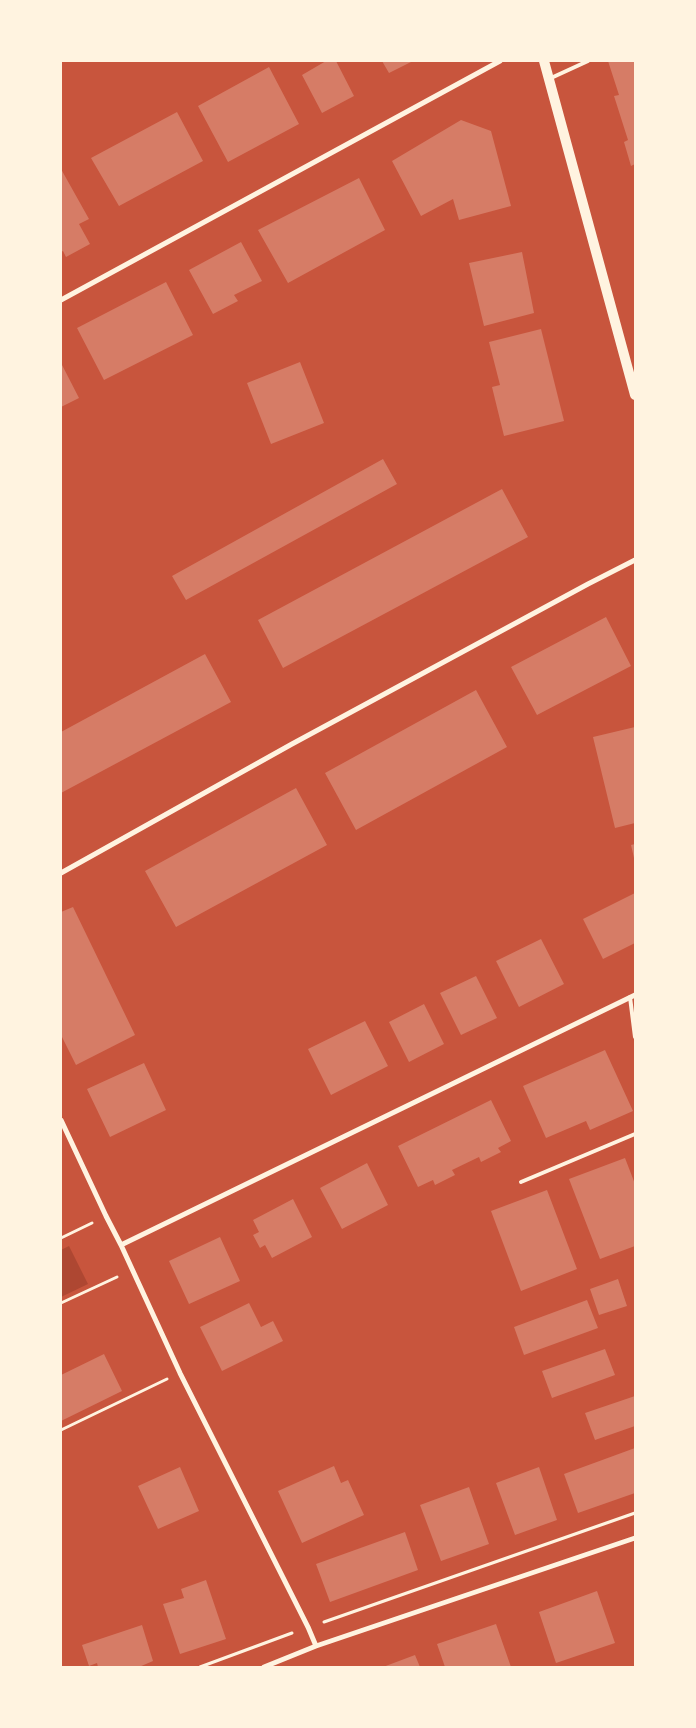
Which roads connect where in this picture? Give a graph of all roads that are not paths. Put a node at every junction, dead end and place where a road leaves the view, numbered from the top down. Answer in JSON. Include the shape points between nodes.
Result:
{"nodes":[{"id":1,"x":500,"y":61,"type":"edge"},
{"id":2,"x":544,"y":61,"type":"edge"},
{"id":3,"x":588,"y":61,"type":"edge"},
{"id":4,"x":549,"y":79,"type":"junction"},
{"id":5,"x":61,"y":300,"type":"edge"},
{"id":6,"x":635,"y":394,"type":"edge"},
{"id":7,"x":635,"y":560,"type":"edge"},
{"id":8,"x":61,"y":872,"type":"edge"},
{"id":9,"x":633,"y":996,"type":"edge"},
{"id":10,"x":635,"y":1037,"type":"edge"},
{"id":11,"x":61,"y":1120,"type":"edge"},
{"id":12,"x":635,"y":1134,"type":"edge"},
{"id":13,"x":521,"y":1182,"type":"dead end"},
{"id":14,"x":122,"y":1245,"type":"junction"},
{"id":15,"x":635,"y":1538,"type":"edge"},
{"id":16,"x":316,"y":1646,"type":"junction"},
{"id":17,"x":264,"y":1667,"type":"edge"}],
"edges":[{"from":1,"to":5,"type":"street"},
{"from":2,"to":4,"type":"main road"},
{"from":3,"to":4,"type":"lane"},
{"from":4,"to":6,"type":"main road"},
{"from":7,"to":8,"type":"street"},
{"from":9,"to":10,"type":"lane"},
{"from":9,"to":14,"type":"street"},
{"from":11,"to":14,"type":"street"},
{"from":12,"to":13,"type":"lane"},
{"from":14,"to":16,"type":"street","via":[[180,1373]]},
{"from":15,"to":16,"type":"street"},
{"from":16,"to":17,"type":"street"}]}
